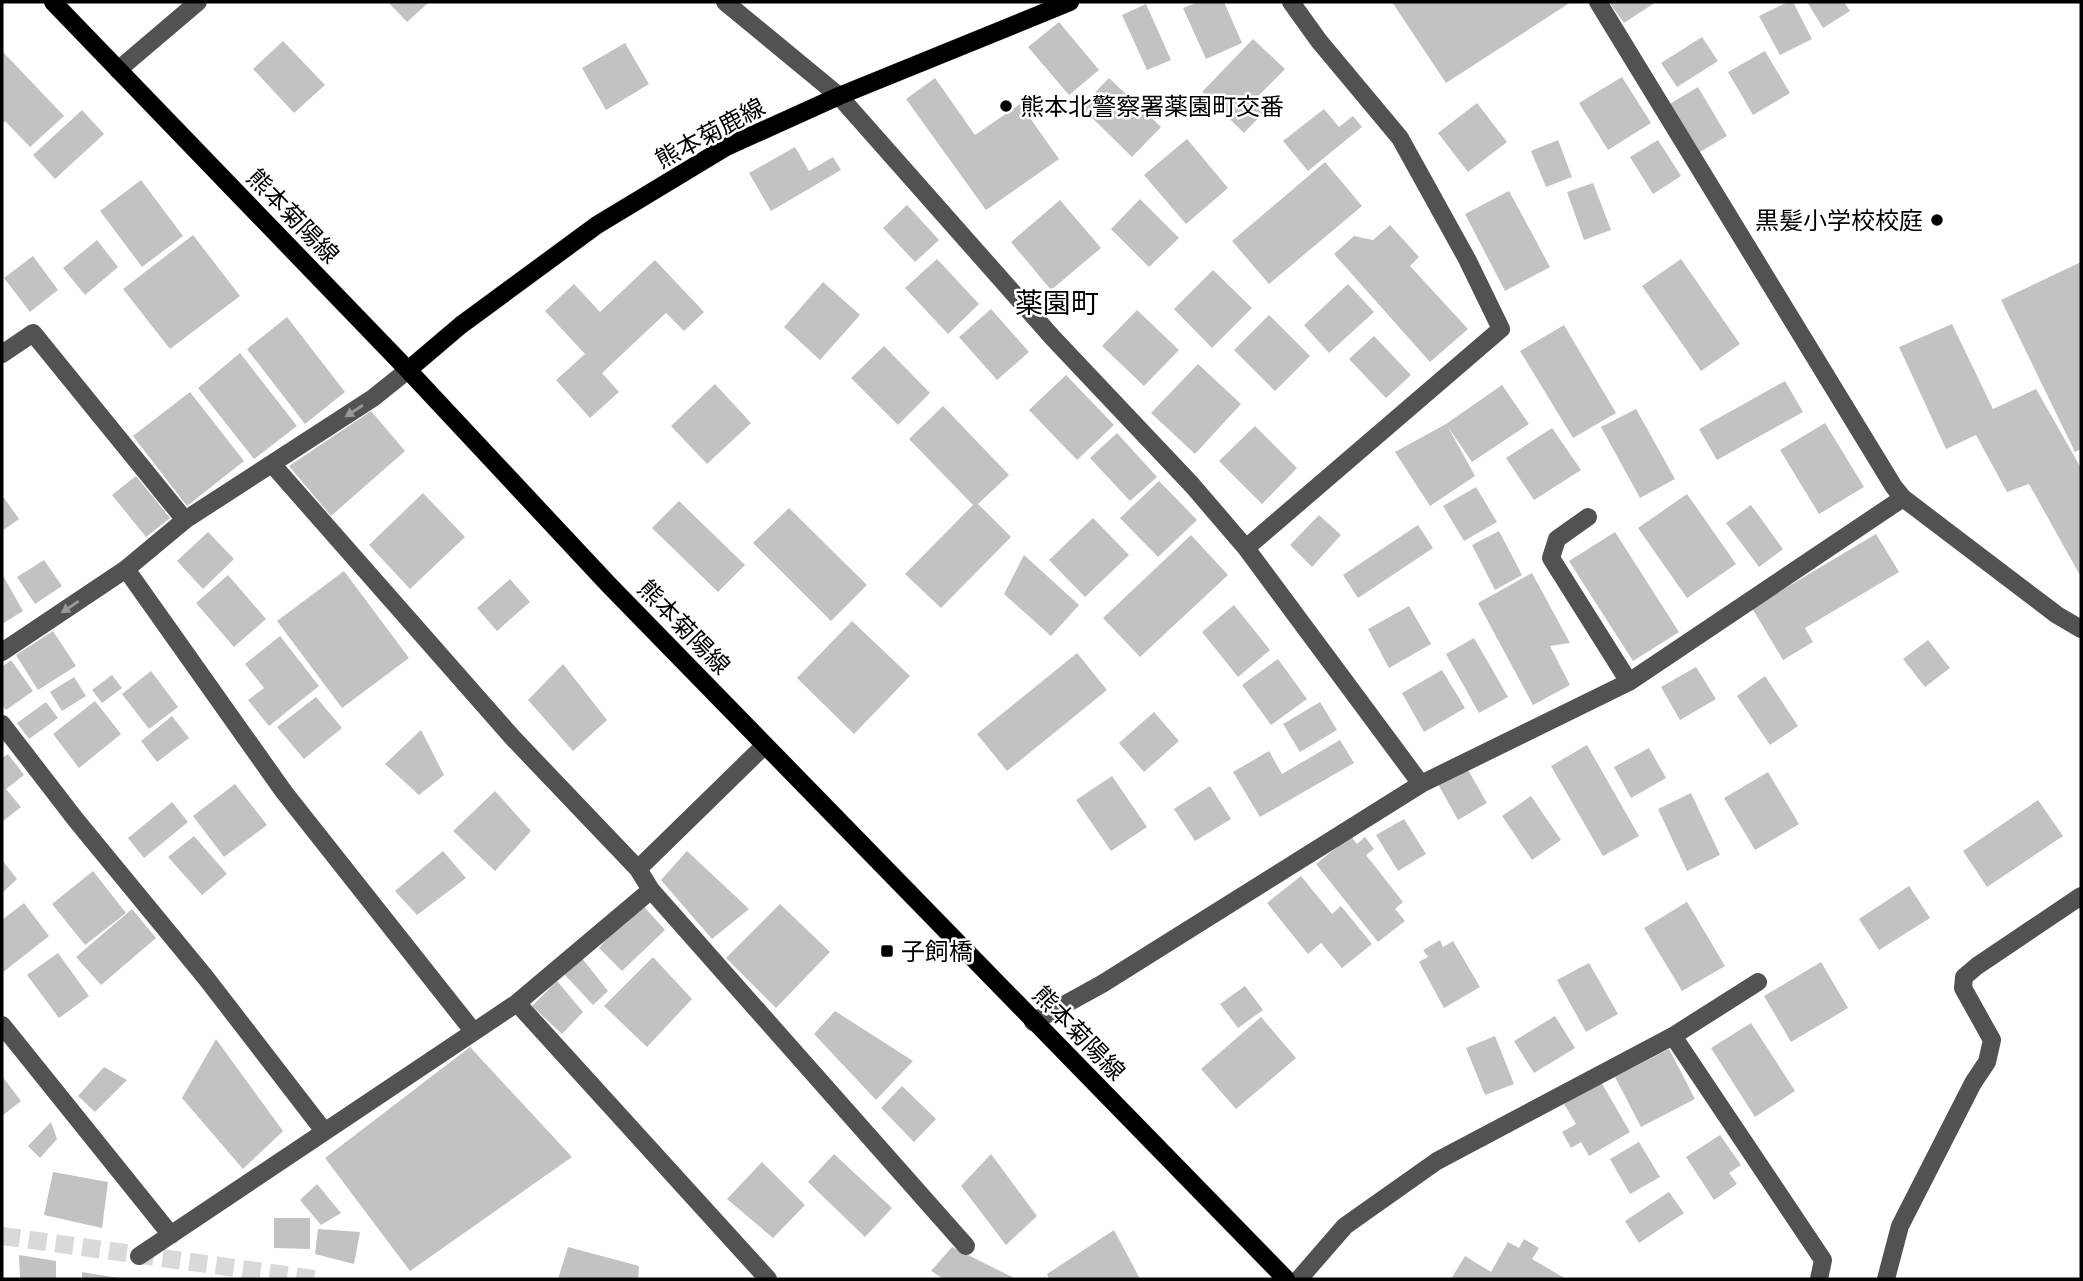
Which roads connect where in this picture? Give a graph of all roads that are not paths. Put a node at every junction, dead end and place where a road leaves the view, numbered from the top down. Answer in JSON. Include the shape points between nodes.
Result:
{"nodes":[{"id":1,"x":53,"y":2,"type":"edge"},
{"id":2,"x":198,"y":2,"type":"edge"},
{"id":3,"x":725,"y":2,"type":"edge"},
{"id":4,"x":1070,"y":2,"type":"edge"},
{"id":5,"x":1291,"y":2,"type":"edge"},
{"id":6,"x":1598,"y":2,"type":"edge"},
{"id":7,"x":118,"y":70,"type":"junction"},
{"id":8,"x":839,"y":96,"type":"junction"},
{"id":9,"x":5,"y":345,"type":"edge"},
{"id":10,"x":408,"y":370,"type":"junction"},
{"id":11,"x":272,"y":464,"type":"junction"},
{"id":12,"x":1903,"y":498,"type":"junction"},
{"id":13,"x":1588,"y":517,"type":"dead end"},
{"id":14,"x":185,"y":520,"type":"junction"},
{"id":15,"x":1247,"y":548,"type":"junction"},
{"id":16,"x":126,"y":569,"type":"junction"},
{"id":17,"x":2081,"y":629,"type":"edge"},
{"id":18,"x":2,"y":652,"type":"edge"},
{"id":19,"x":1629,"y":682,"type":"junction"},
{"id":20,"x":2,"y":724,"type":"edge"},
{"id":21,"x":765,"y":745,"type":"junction"},
{"id":22,"x":1421,"y":784,"type":"junction"},
{"id":23,"x":638,"y":869,"type":"junction"},
{"id":24,"x":651,"y":890,"type":"junction"},
{"id":25,"x":2081,"y":895,"type":"edge"},
{"id":26,"x":1758,"y":982,"type":"dead end"},
{"id":27,"x":517,"y":1003,"type":"junction"},
{"id":28,"x":1033,"y":1022,"type":"junction"},
{"id":29,"x":2,"y":1025,"type":"edge"},
{"id":30,"x":473,"y":1031,"type":"junction"},
{"id":31,"x":1672,"y":1036,"type":"junction"},
{"id":32,"x":324,"y":1132,"type":"junction"},
{"id":33,"x":170,"y":1235,"type":"junction"},
{"id":34,"x":967,"y":1246,"type":"dead end"},
{"id":35,"x":139,"y":1256,"type":"dead end"},
{"id":36,"x":768,"y":1279,"type":"edge"},
{"id":37,"x":1286,"y":1279,"type":"edge"},
{"id":38,"x":1299,"y":1279,"type":"edge"},
{"id":39,"x":1819,"y":1279,"type":"edge"},
{"id":40,"x":1886,"y":1279,"type":"edge"}],
"edges":[{"from":1,"to":7,"type":"main road","name":"熊本菊陽線"},
{"from":2,"to":7,"type":"street"},
{"from":3,"to":8,"type":"street"},
{"from":4,"to":8,"type":"main road","name":"熊本菊鹿線"},
{"from":5,"to":15,"type":"street","via":[[1400,138],[1501,329]]},
{"from":6,"to":12,"type":"street"},
{"from":7,"to":10,"type":"main road","name":"熊本菊陽線"},
{"from":8,"to":10,"type":"main road","name":"熊本菊鹿線","via":[[726,147],[597,225]]},
{"from":8,"to":15,"type":"street"},
{"from":9,"to":14,"type":"street","via":[[33,333]]},
{"from":10,"to":11,"type":"street","one_way":true},
{"from":10,"to":21,"type":"main road","name":"熊本菊陽線"},
{"from":11,"to":14,"type":"street"},
{"from":11,"to":23,"type":"street","via":[[513,738]]},
{"from":12,"to":17,"type":"street"},
{"from":12,"to":19,"type":"street"},
{"from":13,"to":19,"type":"street","via":[[1557,540],[1551,558]]},
{"from":14,"to":16,"type":"street"},
{"from":15,"to":22,"type":"street"},
{"from":16,"to":18,"type":"street","one_way":true},
{"from":16,"to":30,"type":"street","via":[[284,792]]},
{"from":19,"to":22,"type":"street"},
{"from":20,"to":32,"type":"street"},
{"from":21,"to":23,"type":"street"},
{"from":21,"to":28,"type":"main road","name":"熊本菊陽線"},
{"from":22,"to":28,"type":"street","via":[[1102,984]]},
{"from":23,"to":24,"type":"street"},
{"from":24,"to":27,"type":"street"},
{"from":24,"to":34,"type":"street"},
{"from":25,"to":40,"type":"street","via":[[1964,977],[1963,988],[1992,1040],[1987,1062],[1900,1226]]},
{"from":26,"to":31,"type":"street"},
{"from":27,"to":30,"type":"street"},
{"from":27,"to":36,"type":"street"},
{"from":28,"to":37,"type":"main road","name":"熊本菊陽線"},
{"from":29,"to":33,"type":"street"},
{"from":30,"to":32,"type":"street"},
{"from":31,"to":38,"type":"street","via":[[1437,1161],[1345,1226]]},
{"from":31,"to":39,"type":"street","via":[[1823,1260]]},
{"from":32,"to":33,"type":"street"},
{"from":33,"to":35,"type":"street"}]}
